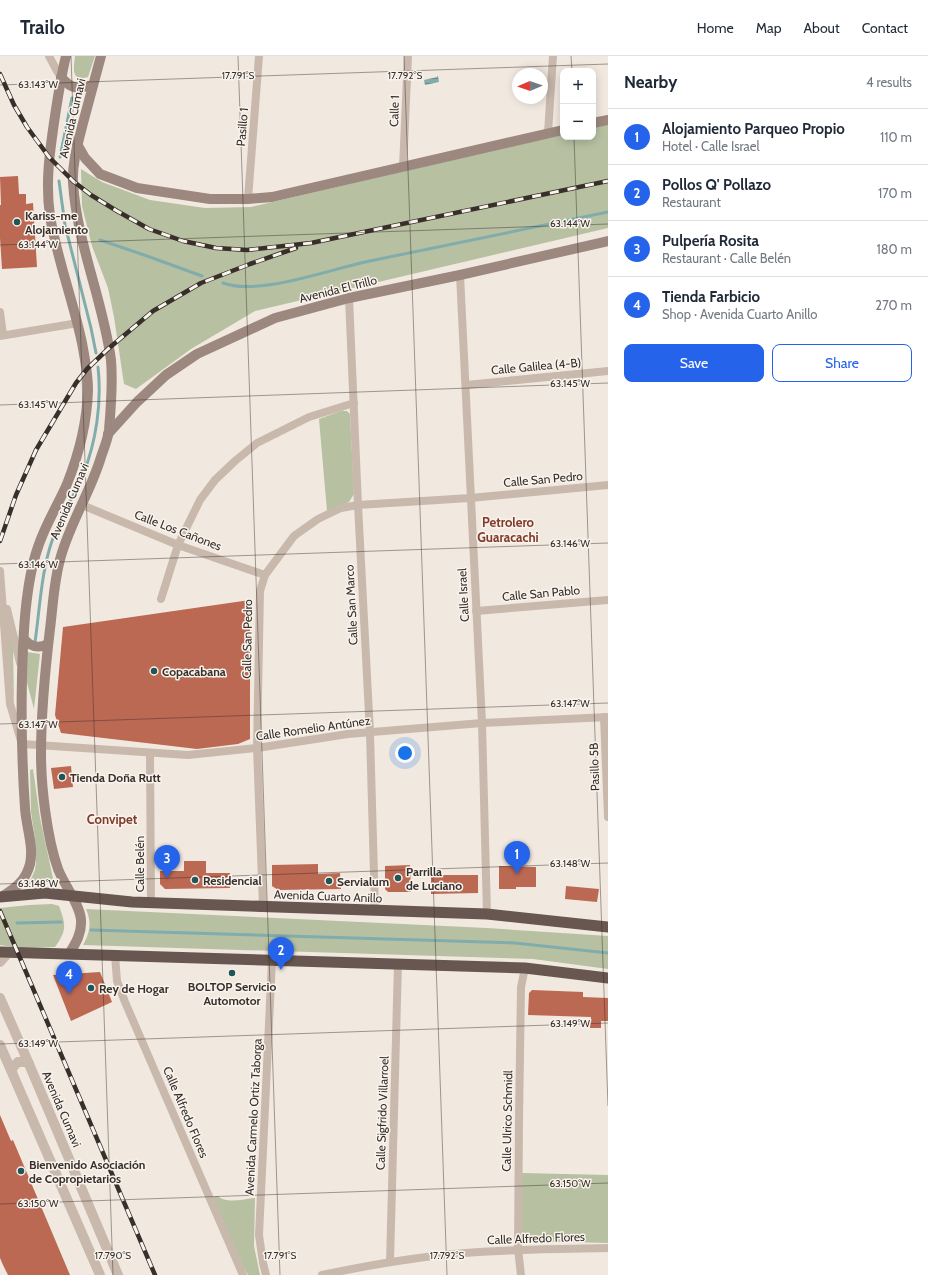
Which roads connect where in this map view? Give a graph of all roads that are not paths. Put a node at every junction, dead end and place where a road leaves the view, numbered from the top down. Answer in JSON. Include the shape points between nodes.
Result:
{"nodes":[{"id":1,"x":49,"y":56,"type":"edge"},
{"id":2,"x":66,"y":56,"type":"edge"},
{"id":3,"x":101,"y":56,"type":"edge"},
{"id":4,"x":259,"y":56,"type":"edge"},
{"id":5,"x":408,"y":56,"type":"edge"},
{"id":6,"x":553,"y":56,"type":"edge"},
{"id":7,"x":61,"y":77,"type":"junction"},
{"id":8,"x":93,"y":84,"type":"junction"},
{"id":9,"x":608,"y":120,"type":"edge"},
{"id":10,"x":596,"y":122,"type":"edge"},
{"id":11,"x":560,"y":131,"type":"edge"},
{"id":12,"x":548,"y":133,"type":"junction"},
{"id":13,"x":77,"y":144,"type":"junction"},
{"id":14,"x":403,"y":167,"type":"junction"},
{"id":15,"x":248,"y":199,"type":"junction"},
{"id":16,"x":608,"y":241,"type":"edge"},
{"id":17,"x":460,"y":275,"type":"junction"},
{"id":18,"x":350,"y":298,"type":"junction"},
{"id":19,"x":0,"y":312,"type":"edge"},
{"id":20,"x":78,"y":323,"type":"junction"},
{"id":21,"x":1,"y":336,"type":"edge"},
{"id":22,"x":608,"y":371,"type":"edge"},
{"id":23,"x":466,"y":385,"type":"junction"},
{"id":24,"x":354,"y":403,"type":"junction"},
{"id":25,"x":108,"y":434,"type":"junction"},
{"id":26,"x":608,"y":485,"type":"edge"},
{"id":27,"x":470,"y":498,"type":"junction"},
{"id":28,"x":82,"y":505,"type":"junction"},
{"id":29,"x":358,"y":505,"type":"junction"},
{"id":30,"x":178,"y":545,"type":"junction"},
{"id":31,"x":0,"y":572,"type":"edge"},
{"id":32,"x":265,"y":575,"type":"junction"},
{"id":33,"x":2,"y":590,"type":"junction"},
{"id":34,"x":161,"y":599,"type":"dead end"},
{"id":35,"x":608,"y":600,"type":"edge"},
{"id":36,"x":476,"y":610,"type":"junction"},
{"id":37,"x":24,"y":639,"type":"junction"},
{"id":38,"x":48,"y":644,"type":"junction"},
{"id":39,"x":22,"y":670,"type":"junction"},
{"id":40,"x":606,"y":717,"type":"edge"},
{"id":41,"x":482,"y":723,"type":"junction"},
{"id":42,"x":370,"y":733,"type":"junction"},
{"id":43,"x":22,"y":744,"type":"junction"},
{"id":44,"x":41,"y":744,"type":"junction"},
{"id":45,"x":257,"y":748,"type":"junction"},
{"id":46,"x":150,"y":753,"type":"junction"},
{"id":47,"x":608,"y":817,"type":"edge"},
{"id":48,"x":71,"y":895,"type":"junction"},
{"id":49,"x":2,"y":897,"type":"edge"},
{"id":50,"x":152,"y":903,"type":"junction"},
{"id":51,"x":263,"y":907,"type":"junction"},
{"id":52,"x":375,"y":910,"type":"junction"},
{"id":53,"x":488,"y":914,"type":"junction"},
{"id":54,"x":608,"y":927,"type":"edge"},
{"id":55,"x":4,"y":952,"type":"edge"},
{"id":56,"x":69,"y":954,"type":"junction"},
{"id":57,"x":115,"y":955,"type":"junction"},
{"id":58,"x":272,"y":960,"type":"junction"},
{"id":59,"x":0,"y":962,"type":"edge"},
{"id":60,"x":398,"y":963,"type":"junction"},
{"id":61,"x":525,"y":968,"type":"junction"},
{"id":62,"x":608,"y":978,"type":"edge"},
{"id":63,"x":0,"y":998,"type":"edge"},
{"id":64,"x":0,"y":1045,"type":"edge"},
{"id":65,"x":29,"y":1064,"type":"junction"},
{"id":66,"x":12,"y":1071,"type":"junction"},
{"id":67,"x":608,"y":1248,"type":"edge"},
{"id":68,"x":518,"y":1249,"type":"junction"},
{"id":69,"x":390,"y":1262,"type":"junction"},
{"id":70,"x":100,"y":1275,"type":"edge"},
{"id":71,"x":118,"y":1275,"type":"edge"},
{"id":72,"x":244,"y":1275,"type":"edge"},
{"id":73,"x":266,"y":1275,"type":"edge"},
{"id":74,"x":322,"y":1275,"type":"edge"},
{"id":75,"x":521,"y":1275,"type":"edge"}],
"edges":[{"from":1,"to":7,"type":"street"},
{"from":2,"to":7,"type":"main road","name":"Avenida Cumavi"},
{"from":3,"to":8,"type":"main road","name":"Avenida Cumavi"},
{"from":4,"to":15,"type":"street","name":"Pasillo 1"},
{"from":5,"to":14,"type":"street","name":"Calle 1"},
{"from":6,"to":12,"type":"street"},
{"from":7,"to":8,"type":"main road","via":[[74,88]]},
{"from":7,"to":20,"type":"main road","name":"Avenida Cumavi","via":[[49,157],[48,197],[52,225]]},
{"from":8,"to":13,"type":"main road","name":"Avenida Cumavi"},
{"from":9,"to":10,"type":"main road"},
{"from":11,"to":12,"type":"main road"},
{"from":12,"to":14,"type":"main road"},
{"from":13,"to":15,"type":"main road","via":[[85,158],[100,174],[137,188],[210,199]]},
{"from":13,"to":25,"type":"main road","name":"Avenida Cumavi","via":[[73,181],[75,208],[111,360]]},
{"from":14,"to":15,"type":"main road","via":[[272,197]]},
{"from":16,"to":17,"type":"main road","name":"Avenida El Trillo"},
{"from":17,"to":18,"type":"main road","name":"Avenida El Trillo"},
{"from":17,"to":23,"type":"street","name":"Calle Israel"},
{"from":18,"to":24,"type":"street","name":"Calle San Marco"},
{"from":18,"to":25,"type":"main road","name":"Avenida El Trillo","via":[[275,318],[197,354],[166,376]]},
{"from":19,"to":21,"type":"street"},
{"from":20,"to":21,"type":"street"},
{"from":20,"to":37,"type":"main road","name":"Avenida Cumavi","via":[[87,369],[85,423],[79,450],[67,483],[38,547],[31,574]]},
{"from":22,"to":23,"type":"street","name":"Calle Galilea (4-B)"},
{"from":23,"to":27,"type":"street","name":"Calle Israel"},
{"from":24,"to":29,"type":"street","name":"Calle San Marco"},
{"from":24,"to":30,"type":"street","via":[[309,417],[257,443],[235,460],[200,500]]},
{"from":25,"to":28,"type":"main road","name":"Avenida Cumavi","via":[[96,475]]},
{"from":26,"to":27,"type":"street","name":"Calle San Pedro"},
{"from":27,"to":29,"type":"street","name":"Calle San Pedro"},
{"from":27,"to":36,"type":"street","name":"Calle Israel"},
{"from":28,"to":30,"type":"street","name":"Calle Los Cañones"},
{"from":28,"to":38,"type":"main road","name":"Avenida Cumavi","via":[[61,556]]},
{"from":29,"to":32,"type":"street","name":"Calle San Pedro","via":[[341,508],[318,519],[294,536]]},
{"from":29,"to":42,"type":"street","name":"Calle San Marco"},
{"from":30,"to":32,"type":"street","name":"Calle Los Cañones"},
{"from":30,"to":34,"type":"street"},
{"from":31,"to":33,"type":"street"},
{"from":32,"to":45,"type":"street","name":"Calle San Pedro","via":[[260,591]]},
{"from":33,"to":39,"type":"street"},
{"from":33,"to":43,"type":"street","via":[[10,704]]},
{"from":35,"to":36,"type":"street","name":"Calle San Pablo"},
{"from":36,"to":41,"type":"street","name":"Calle Israel"},
{"from":37,"to":38,"type":"main road","via":[[35,647]]},
{"from":37,"to":39,"type":"main road","name":"Avenida Cumavi"},
{"from":38,"to":44,"type":"main road","name":"Avenida Cumavi","via":[[42,701]]},
{"from":39,"to":43,"type":"main road","name":"Avenida Cumavi"},
{"from":40,"to":41,"type":"street","name":"Calle Romelio Antúnez"},
{"from":40,"to":47,"type":"street","name":"Pasillo 5B"},
{"from":41,"to":42,"type":"street","name":"Calle Romelio Antúnez"},
{"from":41,"to":53,"type":"street","name":"Calle Israel"},
{"from":42,"to":45,"type":"street","name":"Calle Romelio Antúnez"},
{"from":42,"to":52,"type":"street","name":"Calle San Marco"},
{"from":43,"to":44,"type":"street","name":"Calle Romelio Antúnez"},
{"from":43,"to":49,"type":"main road","name":"Avenida Cumavi","via":[[25,811],[31,847],[30,865],[24,880]]},
{"from":44,"to":46,"type":"street","name":"Calle Romelio Antúnez"},
{"from":44,"to":48,"type":"main road","name":"Avenida Cumavi","via":[[42,782],[53,850],[59,871]]},
{"from":45,"to":46,"type":"street","name":"Calle Romelio Antúnez","via":[[188,755]]},
{"from":45,"to":51,"type":"street","name":"Calle San Pedro"},
{"from":46,"to":50,"type":"street","name":"Calle Belén"},
{"from":48,"to":49,"type":"highway","name":"Avenida Cuarto Anillo","via":[[45,893]]},
{"from":48,"to":50,"type":"highway","name":"Avenida Cuarto Anillo"},
{"from":48,"to":56,"type":"main road","name":"Avenida Cumavi","via":[[79,908],[82,924],[78,939]]},
{"from":50,"to":51,"type":"highway","name":"Avenida Cuarto Anillo"},
{"from":51,"to":52,"type":"highway","name":"Avenida Cuarto Anillo"},
{"from":52,"to":53,"type":"highway","name":"Avenida Cuarto Anillo"},
{"from":53,"to":54,"type":"highway","name":"Avenida Cuarto Anillo"},
{"from":55,"to":56,"type":"highway"},
{"from":55,"to":59,"type":"street"},
{"from":56,"to":57,"type":"highway"},
{"from":57,"to":58,"type":"highway"},
{"from":57,"to":72,"type":"street","name":"Calle Alfredo Flores","via":[[117,981],[125,1002]]},
{"from":58,"to":60,"type":"highway"},
{"from":58,"to":73,"type":"street","name":"Avenida Carmelo Ortiz Taborga","via":[[259,1235]]},
{"from":60,"to":61,"type":"highway"},
{"from":60,"to":69,"type":"street","name":"Calle Sigfrido Villarroel"},
{"from":61,"to":62,"type":"highway"},
{"from":61,"to":68,"type":"street","name":"Calle Ulrico Schmidl","via":[[521,987]]},
{"from":63,"to":65,"type":"street","name":"Avenida Cumavi"},
{"from":64,"to":66,"type":"street"},
{"from":65,"to":66,"type":"street","via":[[18,1062]]},
{"from":65,"to":71,"type":"street","name":"Avenida Cumavi"},
{"from":66,"to":70,"type":"street"},
{"from":67,"to":68,"type":"street","name":"Calle Alfredo Flores"},
{"from":68,"to":69,"type":"street","name":"Calle Alfredo Flores"},
{"from":68,"to":75,"type":"street","name":"Calle Ulrico Schmidl"},
{"from":69,"to":74,"type":"street","name":"Calle Alfredo Flores"}]}
